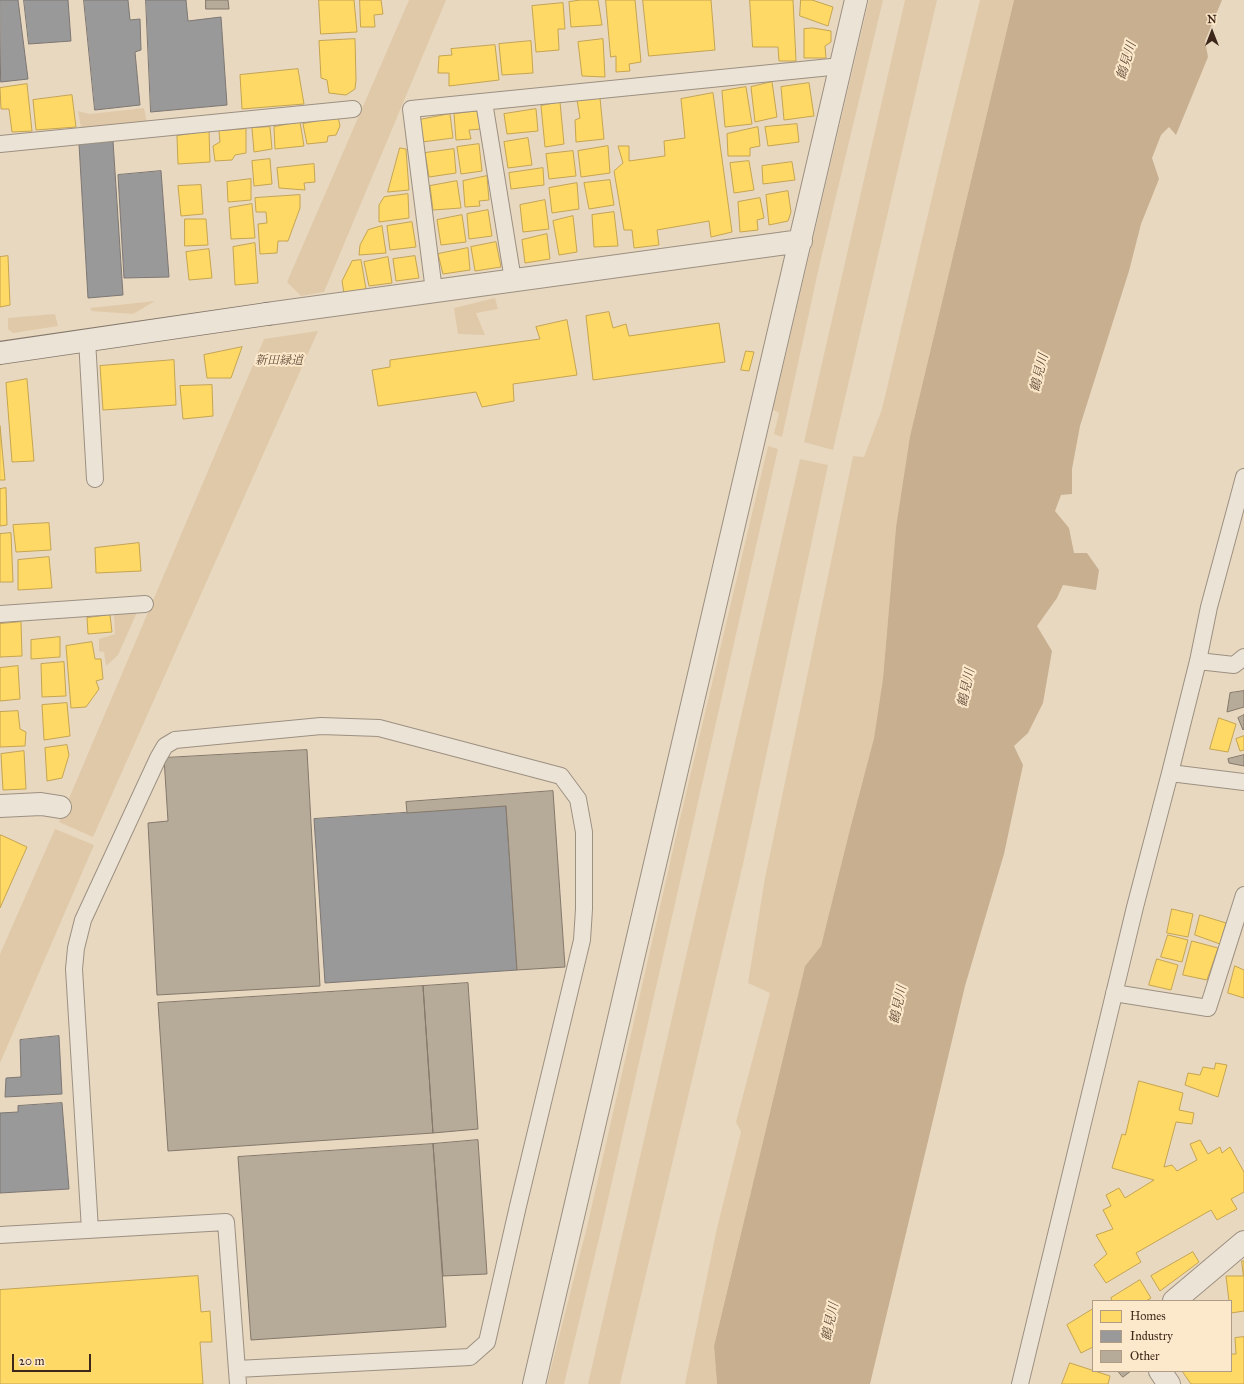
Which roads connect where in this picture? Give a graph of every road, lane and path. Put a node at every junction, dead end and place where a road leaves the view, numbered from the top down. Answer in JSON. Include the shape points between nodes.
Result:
{"nodes":[{"id":1,"x":856,"y":0,"type":"edge"},
{"id":2,"x":841,"y":66,"type":"junction"},
{"id":3,"x":484,"y":102,"type":"junction"},
{"id":4,"x":353,"y":109,"type":"dead end"},
{"id":5,"x":0,"y":144,"type":"edge"},
{"id":6,"x":801,"y":241,"type":"junction"},
{"id":7,"x":513,"y":280,"type":"junction"},
{"id":8,"x":434,"y":291,"type":"junction"},
{"id":9,"x":87,"y":340,"type":"junction"},
{"id":10,"x":0,"y":352,"type":"edge"},
{"id":11,"x":1244,"y":477,"type":"edge"},
{"id":12,"x":95,"y":479,"type":"dead end"},
{"id":13,"x":145,"y":604,"type":"dead end"},
{"id":14,"x":0,"y":614,"type":"edge"},
{"id":15,"x":1244,"y":657,"type":"edge"},
{"id":16,"x":1198,"y":661,"type":"junction"},
{"id":17,"x":1170,"y":773,"type":"junction"},
{"id":18,"x":1244,"y":782,"type":"edge"},
{"id":19,"x":0,"y":806,"type":"edge"},
{"id":20,"x":60,"y":807,"type":"dead end"},
{"id":21,"x":1244,"y":895,"type":"edge"},
{"id":22,"x":1114,"y":993,"type":"junction"},
{"id":23,"x":90,"y":1230,"type":"junction"},
{"id":24,"x":0,"y":1235,"type":"edge"},
{"id":25,"x":1244,"y":1242,"type":"edge"},
{"id":26,"x":1175,"y":1300,"type":"edge"},
{"id":27,"x":1161,"y":1372,"type":"edge"},
{"id":28,"x":237,"y":1376,"type":"edge"},
{"id":29,"x":534,"y":1384,"type":"edge"},
{"id":30,"x":1020,"y":1384,"type":"edge"},
{"id":31,"x":1169,"y":1384,"type":"edge"}],
"edges":[{"from":1,"to":2,"type":"street"},
{"from":2,"to":3,"type":"lane"},
{"from":2,"to":6,"type":"street"},
{"from":3,"to":7,"type":"lane"},
{"from":3,"to":8,"type":"lane","via":[[411,109]]},
{"from":4,"to":5,"type":"lane"},
{"from":6,"to":7,"type":"street"},
{"from":6,"to":29,"type":"street"},
{"from":7,"to":8,"type":"street"},
{"from":8,"to":9,"type":"street"},
{"from":9,"to":10,"type":"street"},
{"from":9,"to":12,"type":"lane"},
{"from":11,"to":16,"type":"lane","via":[[1209,607]]},
{"from":13,"to":14,"type":"lane"},
{"from":15,"to":16,"type":"lane","via":[[1234,665]]},
{"from":16,"to":17,"type":"lane"},
{"from":17,"to":18,"type":"lane"},
{"from":17,"to":22,"type":"lane"},
{"from":19,"to":20,"type":"street","via":[[41,804]]},
{"from":21,"to":22,"type":"lane","via":[[1208,1008]]},
{"from":22,"to":30,"type":"lane"},
{"from":23,"to":24,"type":"lane"},
{"from":23,"to":28,"type":"lane","via":[[226,1222]]},
{"from":23,"to":28,"type":"lane","via":[[74,969],[76,948],[83,920],[165,746],[175,740],[321,726],[379,728],[562,776],[578,798],[584,832],[582,940],[487,1342],[470,1357]]},
{"from":25,"to":26,"type":"street"},
{"from":27,"to":31,"type":"street"}]}
